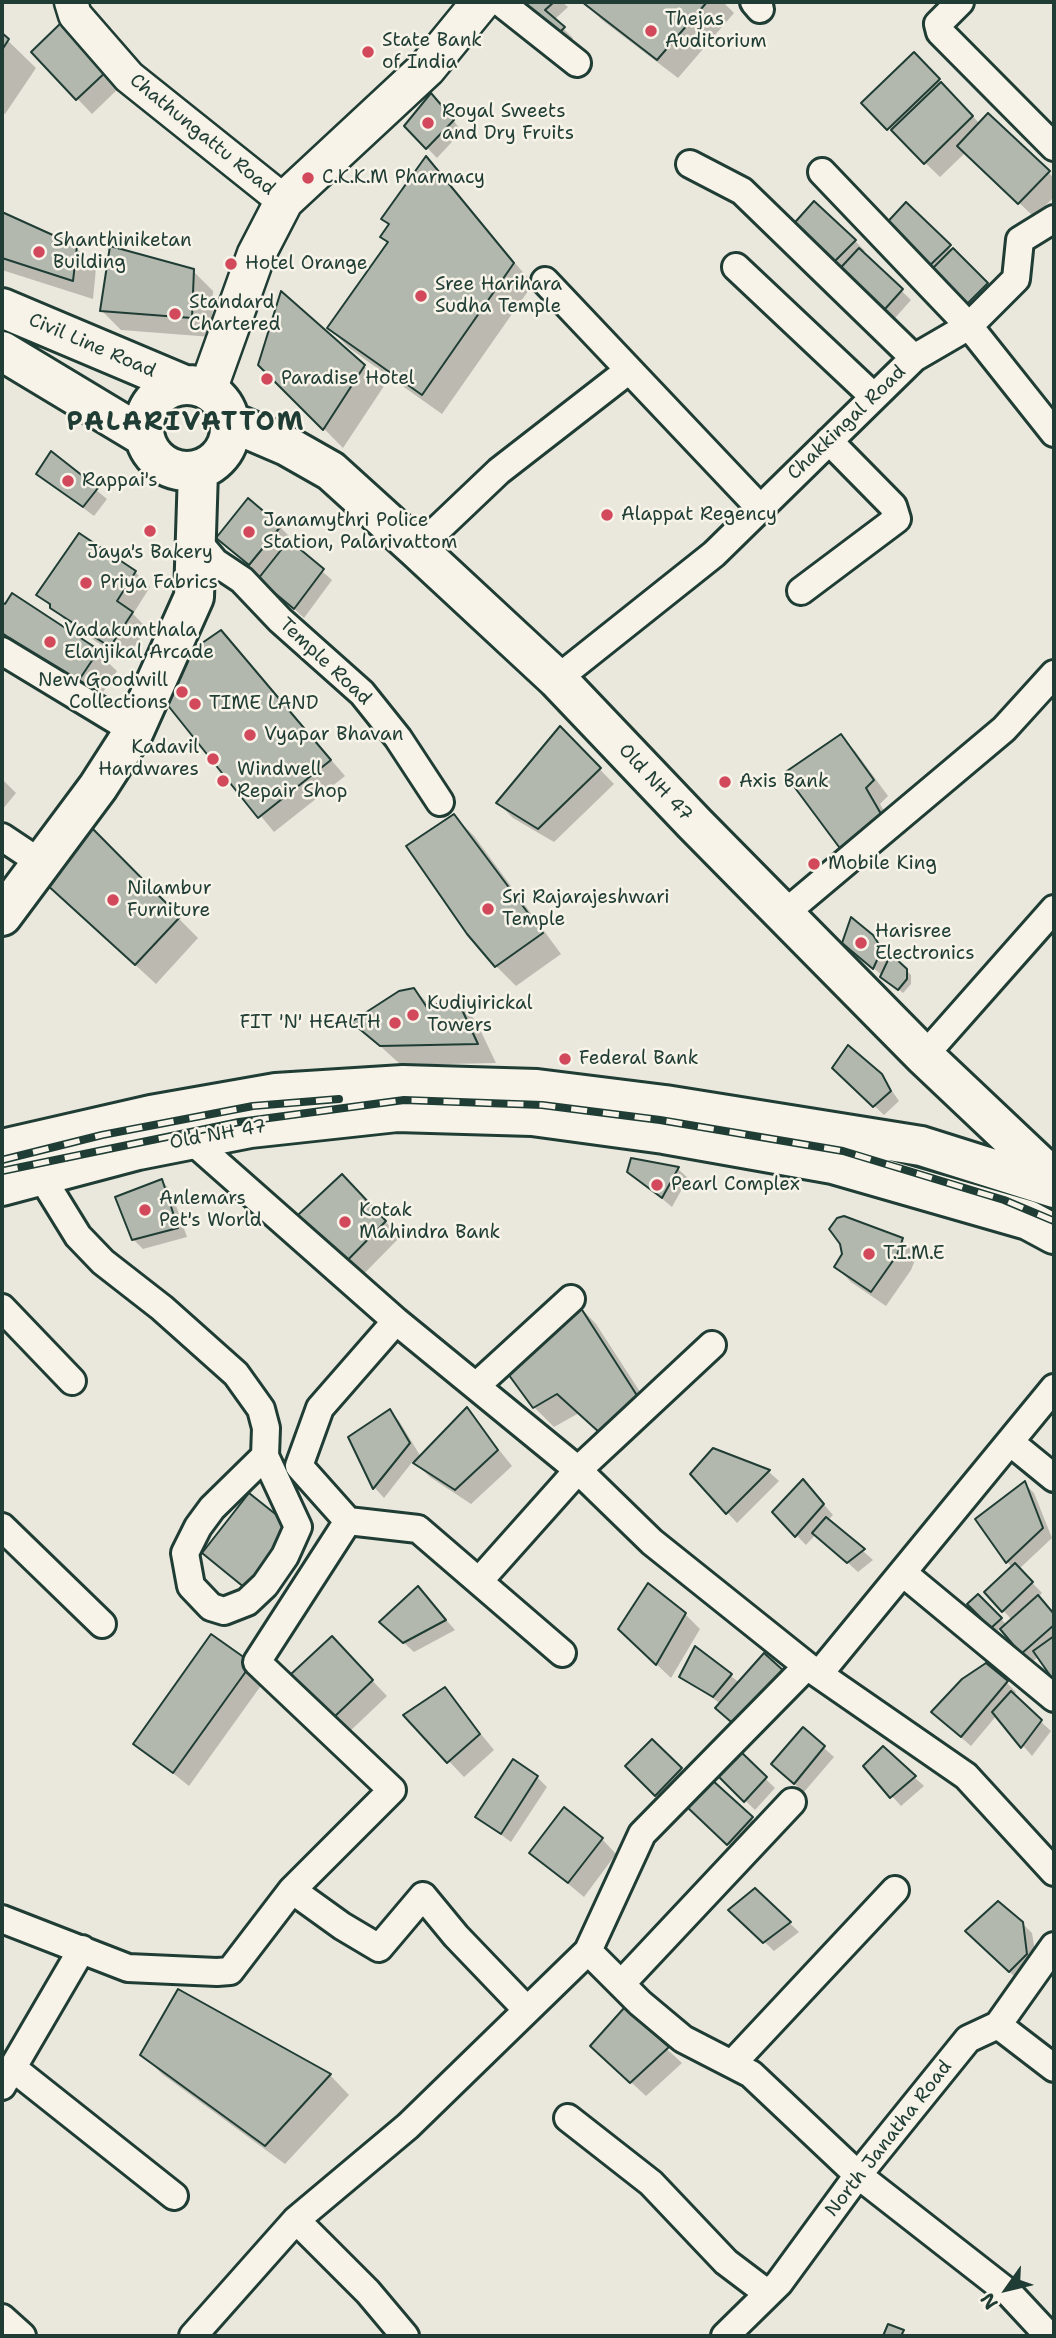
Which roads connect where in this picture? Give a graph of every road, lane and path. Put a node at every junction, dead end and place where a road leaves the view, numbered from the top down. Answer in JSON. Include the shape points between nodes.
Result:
{"nodes":[{"id":1,"x":71,"y":2,"type":"edge"},
{"id":2,"x":481,"y":2,"type":"edge"},
{"id":3,"x":500,"y":2,"type":"edge"},
{"id":4,"x":960,"y":2,"type":"edge"},
{"id":5,"x":577,"y":63,"type":"dead end"},
{"id":6,"x":1054,"y":147,"type":"edge"},
{"id":7,"x":690,"y":164,"type":"dead end"},
{"id":8,"x":822,"y":172,"type":"dead end"},
{"id":9,"x":284,"y":201,"type":"junction"},
{"id":10,"x":1054,"y":219,"type":"edge"},
{"id":11,"x":737,"y":267,"type":"dead end"},
{"id":12,"x":545,"y":281,"type":"dead end"},
{"id":13,"x":2,"y":308,"type":"edge"},
{"id":14,"x":969,"y":326,"type":"junction"},
{"id":15,"x":2,"y":351,"type":"edge"},
{"id":16,"x":914,"y":358,"type":"junction"},
{"id":17,"x":629,"y":370,"type":"junction"},
{"id":18,"x":195,"y":387,"type":"junction"},
{"id":19,"x":874,"y":397,"type":"junction"},
{"id":20,"x":231,"y":422,"type":"junction"},
{"id":21,"x":1054,"y":433,"type":"edge"},
{"id":22,"x":143,"y":436,"type":"junction"},
{"id":23,"x":829,"y":441,"type":"junction"},
{"id":24,"x":198,"y":471,"type":"junction"},
{"id":25,"x":760,"y":508,"type":"junction"},
{"id":26,"x":195,"y":538,"type":"junction"},
{"id":27,"x":418,"y":549,"type":"junction"},
{"id":28,"x":801,"y":591,"type":"dead end"},
{"id":29,"x":2,"y":651,"type":"edge"},
{"id":30,"x":1054,"y":674,"type":"edge"},
{"id":31,"x":557,"y":679,"type":"junction"},
{"id":32,"x":134,"y":731,"type":"junction"},
{"id":33,"x":440,"y":802,"type":"dead end"},
{"id":34,"x":2,"y":837,"type":"edge"},
{"id":35,"x":41,"y":863,"type":"junction"},
{"id":36,"x":1054,"y":909,"type":"edge"},
{"id":37,"x":784,"y":914,"type":"junction"},
{"id":38,"x":2,"y":916,"type":"edge"},
{"id":39,"x":924,"y":1056,"type":"junction"},
{"id":40,"x":191,"y":1140,"type":"junction"},
{"id":41,"x":2,"y":1149,"type":"edge"},
{"id":42,"x":41,"y":1176,"type":"junction"},
{"id":43,"x":1054,"y":1179,"type":"edge"},
{"id":44,"x":2,"y":1186,"type":"edge"},
{"id":45,"x":1054,"y":1188,"type":"edge"},
{"id":46,"x":1046,"y":1233,"type":"edge"},
{"id":47,"x":571,"y":1299,"type":"dead end"},
{"id":48,"x":2,"y":1308,"type":"edge"},
{"id":49,"x":396,"y":1321,"type":"junction"},
{"id":50,"x":712,"y":1345,"type":"dead end"},
{"id":51,"x":72,"y":1381,"type":"dead end"},
{"id":52,"x":476,"y":1386,"type":"junction"},
{"id":53,"x":1054,"y":1388,"type":"edge"},
{"id":54,"x":1010,"y":1442,"type":"junction"},
{"id":55,"x":265,"y":1456,"type":"junction"},
{"id":56,"x":578,"y":1471,"type":"junction"},
{"id":57,"x":1054,"y":1478,"type":"edge"},
{"id":58,"x":348,"y":1521,"type":"junction"},
{"id":59,"x":2,"y":1527,"type":"edge"},
{"id":60,"x":902,"y":1573,"type":"junction"},
{"id":61,"x":479,"y":1581,"type":"junction"},
{"id":62,"x":102,"y":1625,"type":"dead end"},
{"id":63,"x":562,"y":1653,"type":"dead end"},
{"id":64,"x":813,"y":1670,"type":"junction"},
{"id":65,"x":1054,"y":1698,"type":"edge"},
{"id":66,"x":792,"y":1802,"type":"dead end"},
{"id":67,"x":1054,"y":1872,"type":"edge"},
{"id":68,"x":292,"y":1890,"type":"junction"},
{"id":69,"x":895,"y":1890,"type":"dead end"},
{"id":70,"x":2,"y":1919,"type":"edge"},
{"id":71,"x":1054,"y":1947,"type":"edge"},
{"id":72,"x":82,"y":1949,"type":"junction"},
{"id":73,"x":588,"y":1951,"type":"junction"},
{"id":74,"x":621,"y":1984,"type":"junction"},
{"id":75,"x":527,"y":2010,"type":"junction"},
{"id":76,"x":998,"y":2025,"type":"junction"},
{"id":77,"x":732,"y":2064,"type":"junction"},
{"id":78,"x":1054,"y":2068,"type":"edge"},
{"id":79,"x":8,"y":2078,"type":"edge"},
{"id":80,"x":568,"y":2118,"type":"dead end"},
{"id":81,"x":859,"y":2175,"type":"junction"},
{"id":82,"x":174,"y":2196,"type":"dead end"},
{"id":83,"x":296,"y":2220,"type":"junction"},
{"id":84,"x":767,"y":2293,"type":"junction"},
{"id":85,"x":2,"y":2318,"type":"edge"},
{"id":86,"x":22,"y":2336,"type":"edge"},
{"id":87,"x":193,"y":2336,"type":"edge"},
{"id":88,"x":405,"y":2336,"type":"edge"},
{"id":89,"x":725,"y":2336,"type":"edge"},
{"id":90,"x":1049,"y":2336,"type":"edge"}],
"edges":[{"from":1,"to":9,"type":"street","name":"Chathungattu Road","via":[[75,15],[129,76]]},
{"from":2,"to":9,"type":"main road","via":[[427,68]]},
{"from":3,"to":5,"type":"street"},
{"from":4,"to":6,"type":"street","via":[[938,24],[940,32]]},
{"from":7,"to":16,"type":"street","via":[[742,191]]},
{"from":8,"to":14,"type":"street"},
{"from":9,"to":18,"type":"main road"},
{"from":10,"to":14,"type":"street","name":"Chakkingal Road","via":[[1020,240],[1016,279]]},
{"from":11,"to":19,"type":"street"},
{"from":12,"to":17,"type":"street"},
{"from":13,"to":18,"type":"main road","name":"Civil Line Road"},
{"from":14,"to":16,"type":"street","name":"Chakkingal Road"},
{"from":14,"to":21,"type":"street"},
{"from":15,"to":22,"type":"main road"},
{"from":16,"to":19,"type":"street","name":"Chakkingal Road"},
{"from":17,"to":25,"type":"street"},
{"from":17,"to":27,"type":"street","via":[[499,471]]},
{"from":18,"to":20,"type":"main road","via":[[223,403]]},
{"from":18,"to":22,"type":"main road","via":[[160,393],[146,412]]},
{"from":19,"to":23,"type":"street","name":"Chakkingal Road"},
{"from":20,"to":24,"type":"main road","via":[[229,443],[217,461]]},
{"from":20,"to":27,"type":"main road","name":"Old NH 47","via":[[331,471]]},
{"from":22,"to":24,"type":"main road","via":[[157,461],[177,471]]},
{"from":23,"to":25,"type":"street","name":"Chakkingal Road"},
{"from":23,"to":28,"type":"street","via":[[893,506],[897,519]]},
{"from":24,"to":26,"type":"main road"},
{"from":25,"to":31,"type":"street","name":"Chakkingal Road","via":[[714,554]]},
{"from":26,"to":32,"type":"main road","via":[[194,597]]},
{"from":26,"to":33,"type":"street","name":"Temple Road","via":[[215,562],[242,580],[279,620],[362,693]]},
{"from":27,"to":31,"type":"main road","name":"Old NH 47"},
{"from":29,"to":32,"type":"street"},
{"from":30,"to":37,"type":"street","via":[[1004,729]]},
{"from":31,"to":37,"type":"main road","name":"Old NH 47"},
{"from":32,"to":35,"type":"main road"},
{"from":34,"to":35,"type":"street"},
{"from":35,"to":38,"type":"main road"},
{"from":36,"to":39,"type":"street"},
{"from":37,"to":39,"type":"main road","name":"Old NH 47"},
{"from":39,"to":43,"type":"main road","name":"Old NH 47"},
{"from":40,"to":42,"type":"main road","name":"Old NH 47"},
{"from":40,"to":46,"type":"main road","name":"Old NH 47","via":[[250,1128],[397,1111],[532,1116],[833,1164]]},
{"from":40,"to":49,"type":"street"},
{"from":41,"to":45,"type":"main road","name":"Old NH 47","via":[[275,1093],[403,1085],[537,1089],[921,1146]]},
{"from":42,"to":44,"type":"main road","name":"Old NH 47"},
{"from":42,"to":55,"type":"street","via":[[78,1236],[103,1262],[236,1374],[261,1409]]},
{"from":47,"to":52,"type":"street"},
{"from":48,"to":51,"type":"street"},
{"from":49,"to":52,"type":"street"},
{"from":49,"to":58,"type":"street","via":[[320,1408],[299,1466]]},
{"from":50,"to":56,"type":"street"},
{"from":52,"to":56,"type":"street"},
{"from":53,"to":54,"type":"street"},
{"from":54,"to":57,"type":"street"},
{"from":54,"to":60,"type":"street"},
{"from":55,"to":55,"type":"street","via":[[298,1527],[285,1556],[247,1602],[224,1611],[211,1607],[191,1586],[185,1553],[212,1508]]},
{"from":56,"to":61,"type":"street"},
{"from":56,"to":64,"type":"street","via":[[652,1542]]},
{"from":58,"to":61,"type":"street","via":[[418,1529]]},
{"from":58,"to":68,"type":"street","via":[[257,1662],[392,1790]]},
{"from":59,"to":62,"type":"street"},
{"from":60,"to":64,"type":"street"},
{"from":60,"to":65,"type":"street"},
{"from":61,"to":63,"type":"street"},
{"from":64,"to":67,"type":"street","via":[[966,1776]]},
{"from":64,"to":73,"type":"street","via":[[642,1834]]},
{"from":66,"to":74,"type":"street"},
{"from":68,"to":72,"type":"street","via":[[230,1971],[128,1968]]},
{"from":68,"to":75,"type":"street","via":[[379,1948],[423,1896]]},
{"from":69,"to":77,"type":"street"},
{"from":70,"to":72,"type":"street"},
{"from":71,"to":76,"type":"street","name":"North Janatha Road"},
{"from":72,"to":79,"type":"street"},
{"from":73,"to":74,"type":"street"},
{"from":73,"to":75,"type":"street"},
{"from":74,"to":77,"type":"street","via":[[683,2039]]},
{"from":75,"to":83,"type":"street","via":[[408,2126]]},
{"from":76,"to":78,"type":"street"},
{"from":76,"to":81,"type":"street","name":"North Janatha Road","via":[[968,2039]]},
{"from":77,"to":81,"type":"street","via":[[751,2074]]},
{"from":79,"to":82,"type":"street"},
{"from":80,"to":84,"type":"street","via":[[651,2183],[726,2262]]},
{"from":81,"to":84,"type":"street","name":"North Janatha Road"},
{"from":81,"to":90,"type":"street","via":[[1009,2292]]},
{"from":83,"to":87,"type":"street"},
{"from":83,"to":88,"type":"street"},
{"from":84,"to":89,"type":"street","name":"North Janatha Road"},
{"from":85,"to":86,"type":"street"}]}
